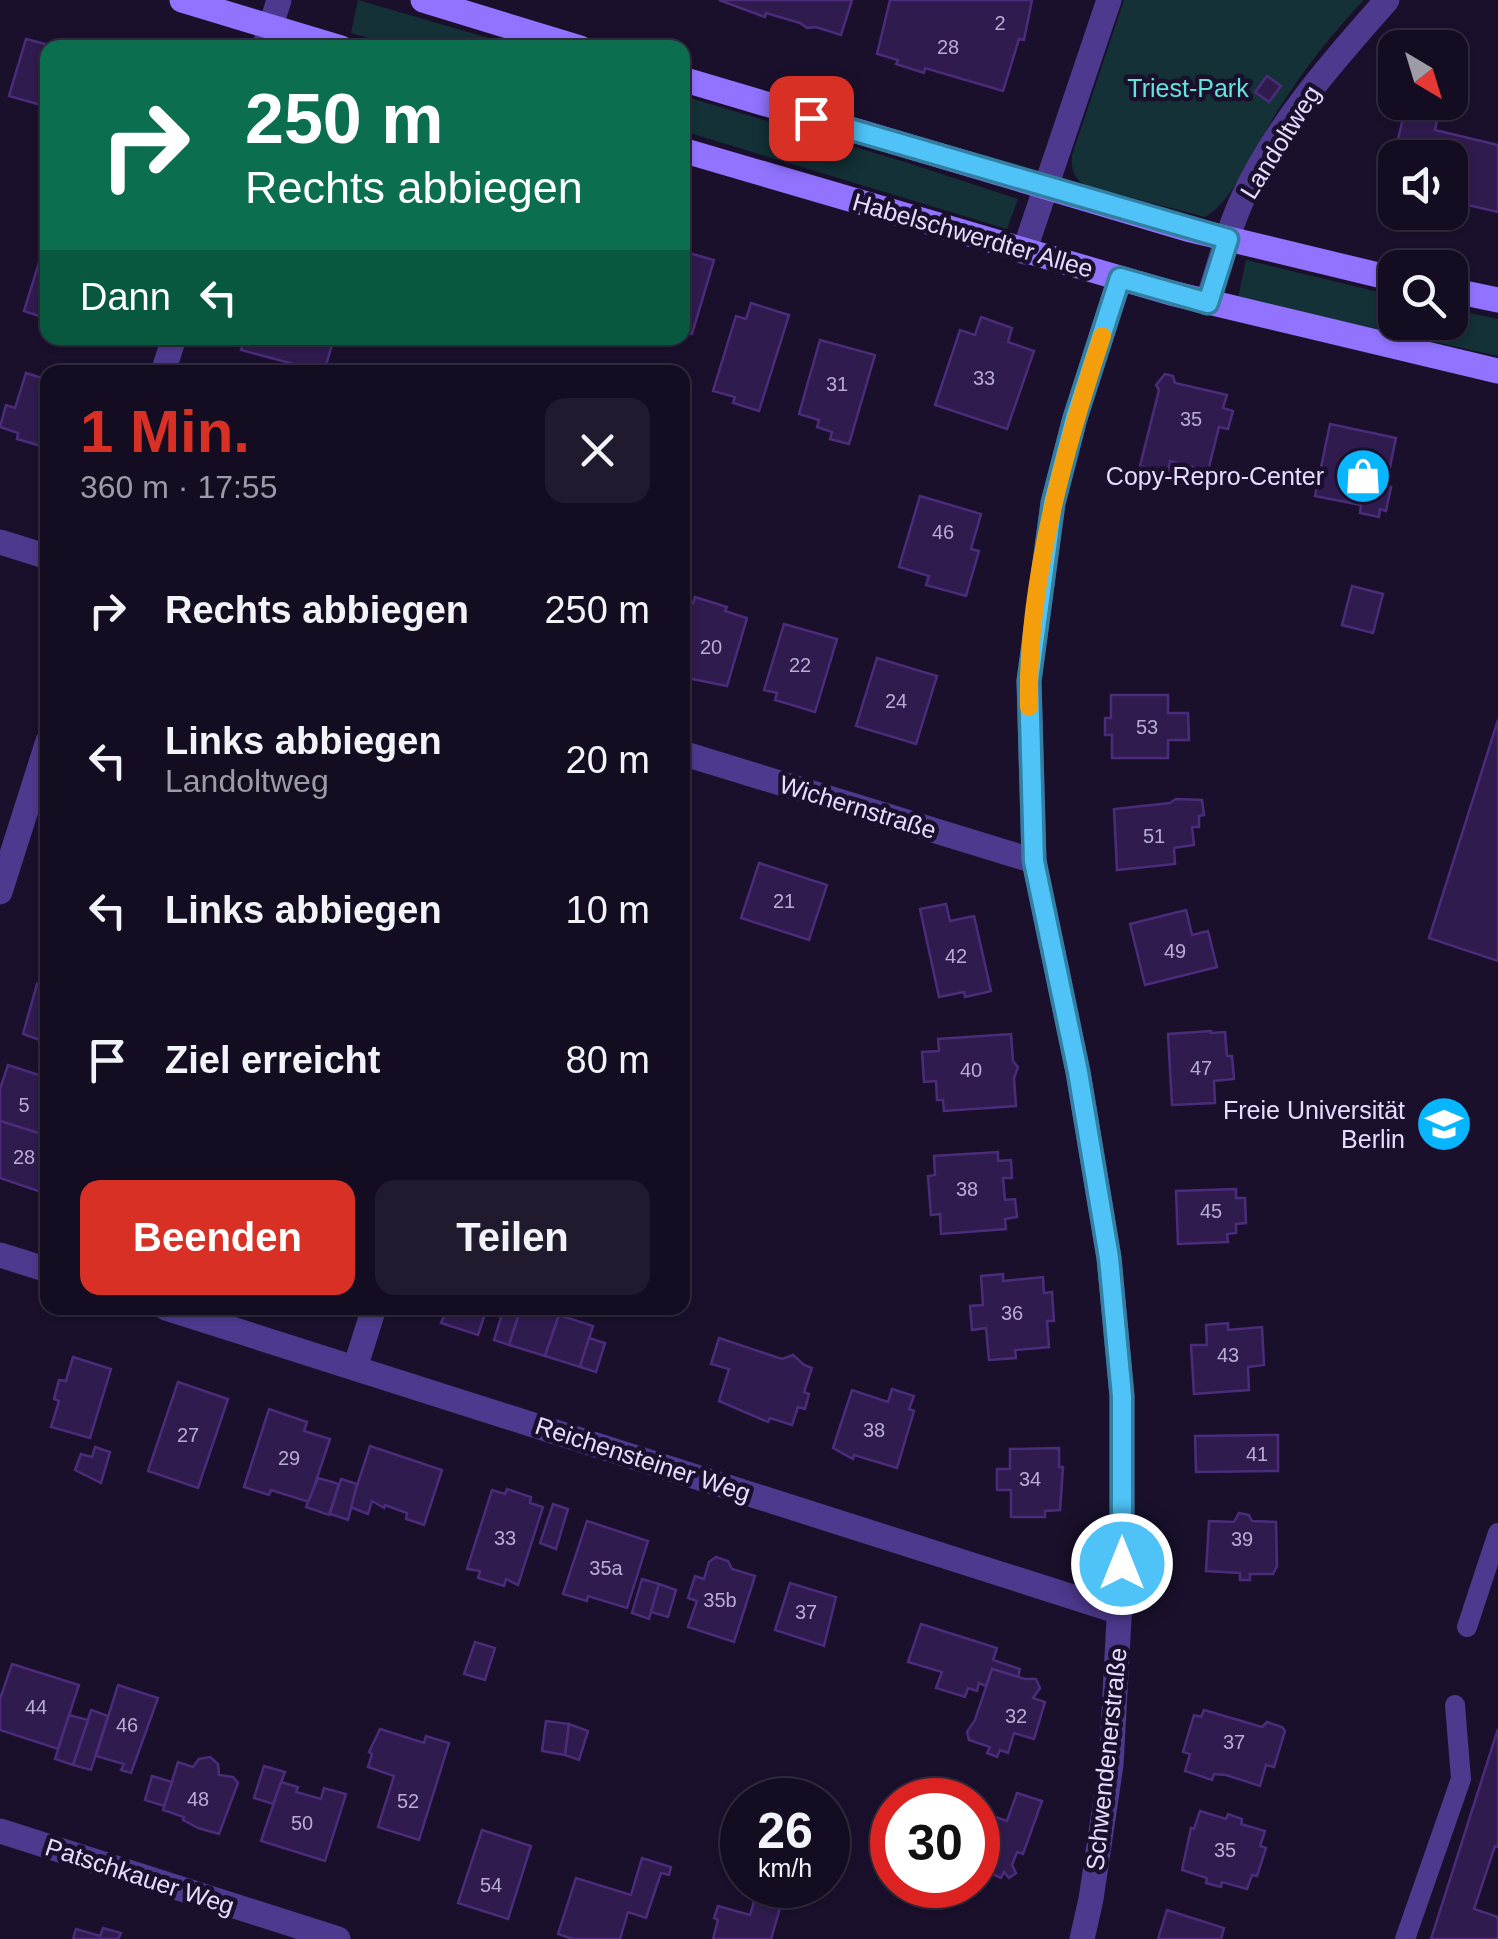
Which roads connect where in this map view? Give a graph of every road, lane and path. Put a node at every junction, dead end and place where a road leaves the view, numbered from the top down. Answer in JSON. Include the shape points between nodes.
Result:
{"nodes":[{"id":1,"x":182,"y":0,"type":"edge"},
{"id":2,"x":279,"y":0,"type":"edge"},
{"id":3,"x":423,"y":0,"type":"edge"},
{"id":4,"x":1109,"y":0,"type":"edge"},
{"id":5,"x":1387,"y":0,"type":"edge"},
{"id":6,"x":267,"y":37,"type":"edge"},
{"id":7,"x":554,"y":40,"type":"edge"},
{"id":8,"x":690,"y":80,"type":"edge"},
{"id":9,"x":690,"y":152,"type":"edge"},
{"id":10,"x":1046,"y":188,"type":"junction"},
{"id":11,"x":1228,"y":239,"type":"junction"},
{"id":12,"x":1024,"y":252,"type":"junction"},
{"id":13,"x":1378,"y":275,"type":"edge"},
{"id":14,"x":1120,"y":278,"type":"junction"},
{"id":15,"x":1468,"y":294,"type":"edge"},
{"id":16,"x":1498,"y":300,"type":"edge"},
{"id":17,"x":1208,"y":303,"type":"junction"},
{"id":18,"x":1498,"y":371,"type":"edge"},
{"id":19,"x":0,"y":542,"type":"edge"},
{"id":20,"x":40,"y":554,"type":"edge"},
{"id":21,"x":690,"y":755,"type":"edge"},
{"id":22,"x":40,"y":766,"type":"edge"},
{"id":23,"x":1034,"y":861,"type":"junction"},
{"id":24,"x":0,"y":892,"type":"edge"},
{"id":25,"x":0,"y":1255,"type":"edge"},
{"id":26,"x":40,"y":1268,"type":"edge"},
{"id":27,"x":188,"y":1315,"type":"edge"},
{"id":28,"x":372,"y":1315,"type":"edge"},
{"id":29,"x":355,"y":1368,"type":"junction"},
{"id":30,"x":1498,"y":1532,"type":"edge"},
{"id":31,"x":1120,"y":1612,"type":"junction"},
{"id":32,"x":1467,"y":1627,"type":"dead end"},
{"id":33,"x":1455,"y":1704,"type":"dead end"},
{"id":34,"x":0,"y":1831,"type":"edge"},
{"id":35,"x":338,"y":1939,"type":"edge"},
{"id":36,"x":1082,"y":1939,"type":"edge"},
{"id":37,"x":1405,"y":1939,"type":"edge"}],
"edges":[{"from":1,"to":6,"type":"main road"},
{"from":2,"to":6,"type":"street"},
{"from":3,"to":7,"type":"main road"},
{"from":4,"to":10,"type":"street"},
{"from":5,"to":11,"type":"street","name":"Landoltweg","via":[[1330,64],[1261,164]]},
{"from":8,"to":10,"type":"main road"},
{"from":9,"to":12,"type":"main road","name":"Habelschwerdter Allee"},
{"from":10,"to":11,"type":"main road"},
{"from":10,"to":12,"type":"street"},
{"from":11,"to":13,"type":"main road"},
{"from":11,"to":17,"type":"street","name":"Landoltweg"},
{"from":12,"to":14,"type":"main road","name":"Habelschwerdter Allee"},
{"from":14,"to":17,"type":"main road","name":"Habelschwerdter Allee"},
{"from":14,"to":23,"type":"street","name":"Schwendenerstraße","via":[[1053,503],[1036,615],[1029,681]]},
{"from":15,"to":16,"type":"main road"},
{"from":17,"to":18,"type":"main road","name":"Habelschwerdter Allee"},
{"from":19,"to":20,"type":"street"},
{"from":21,"to":23,"type":"street","name":"Wichernstraße"},
{"from":22,"to":24,"type":"street"},
{"from":23,"to":31,"type":"street","name":"Schwendenerstraße","via":[[1109,1258],[1122,1396]]},
{"from":25,"to":26,"type":"street"},
{"from":27,"to":29,"type":"street","name":"Reichensteiner Weg"},
{"from":28,"to":29,"type":"street"},
{"from":29,"to":31,"type":"street","name":"Reichensteiner Weg"},
{"from":30,"to":32,"type":"lane"},
{"from":31,"to":36,"type":"street","name":"Schwendenerstraße","via":[[1110,1765]]},
{"from":33,"to":37,"type":"lane","via":[[1461,1780]]},
{"from":34,"to":35,"type":"street","name":"Patschkauer Weg"}]}
